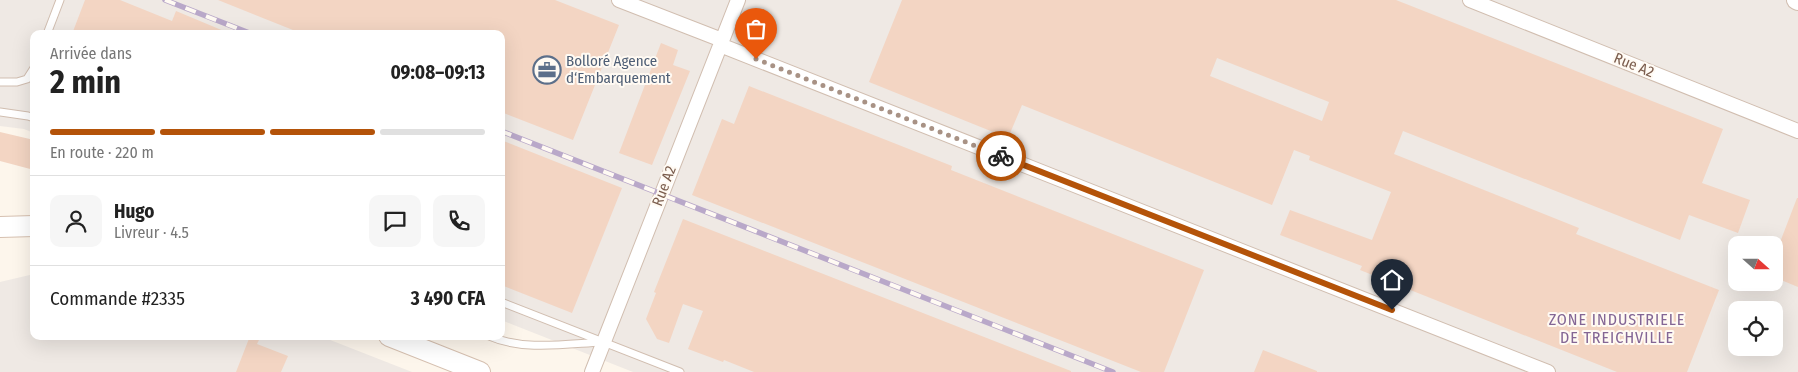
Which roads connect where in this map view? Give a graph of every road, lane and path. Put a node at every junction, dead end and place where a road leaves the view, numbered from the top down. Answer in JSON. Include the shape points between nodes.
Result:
{"nodes":[{"id":1,"x":60,"y":0,"type":"edge"},
{"id":2,"x":619,"y":0,"type":"edge"},
{"id":3,"x":738,"y":0,"type":"edge"},
{"id":4,"x":1470,"y":0,"type":"edge"},
{"id":5,"x":49,"y":30,"type":"edge"},
{"id":6,"x":721,"y":42,"type":"junction"},
{"id":7,"x":30,"y":74,"type":"edge"},
{"id":8,"x":0,"y":82,"type":"edge"},
{"id":9,"x":0,"y":112,"type":"edge"},
{"id":10,"x":30,"y":117,"type":"edge"},
{"id":11,"x":1798,"y":131,"type":"edge"},
{"id":12,"x":30,"y":226,"type":"edge"},
{"id":13,"x":0,"y":227,"type":"edge"},
{"id":14,"x":505,"y":304,"type":"edge"},
{"id":15,"x":399,"y":340,"type":"edge"},
{"id":16,"x":504,"y":340,"type":"edge"},
{"id":17,"x":603,"y":342,"type":"junction"},
{"id":18,"x":480,"y":372,"type":"edge"},
{"id":19,"x":592,"y":372,"type":"edge"},
{"id":20,"x":680,"y":372,"type":"edge"},
{"id":21,"x":1548,"y":372,"type":"edge"}],
"edges":[{"from":1,"to":5,"type":"lane"},
{"from":2,"to":6,"type":"street"},
{"from":3,"to":6,"type":"street","name":"Rue A2"},
{"from":4,"to":11,"type":"street","name":"Rue A2"},
{"from":6,"to":17,"type":"street","name":"Rue A2"},
{"from":6,"to":21,"type":"street"},
{"from":7,"to":8,"type":"lane","via":[[27,79],[16,82]]},
{"from":9,"to":10,"type":"lane"},
{"from":12,"to":13,"type":"main road"},
{"from":14,"to":17,"type":"lane"},
{"from":15,"to":18,"type":"main road"},
{"from":16,"to":17,"type":"lane","via":[[546,345]]},
{"from":17,"to":19,"type":"street","name":"Rue A2"},
{"from":17,"to":20,"type":"lane"}]}
